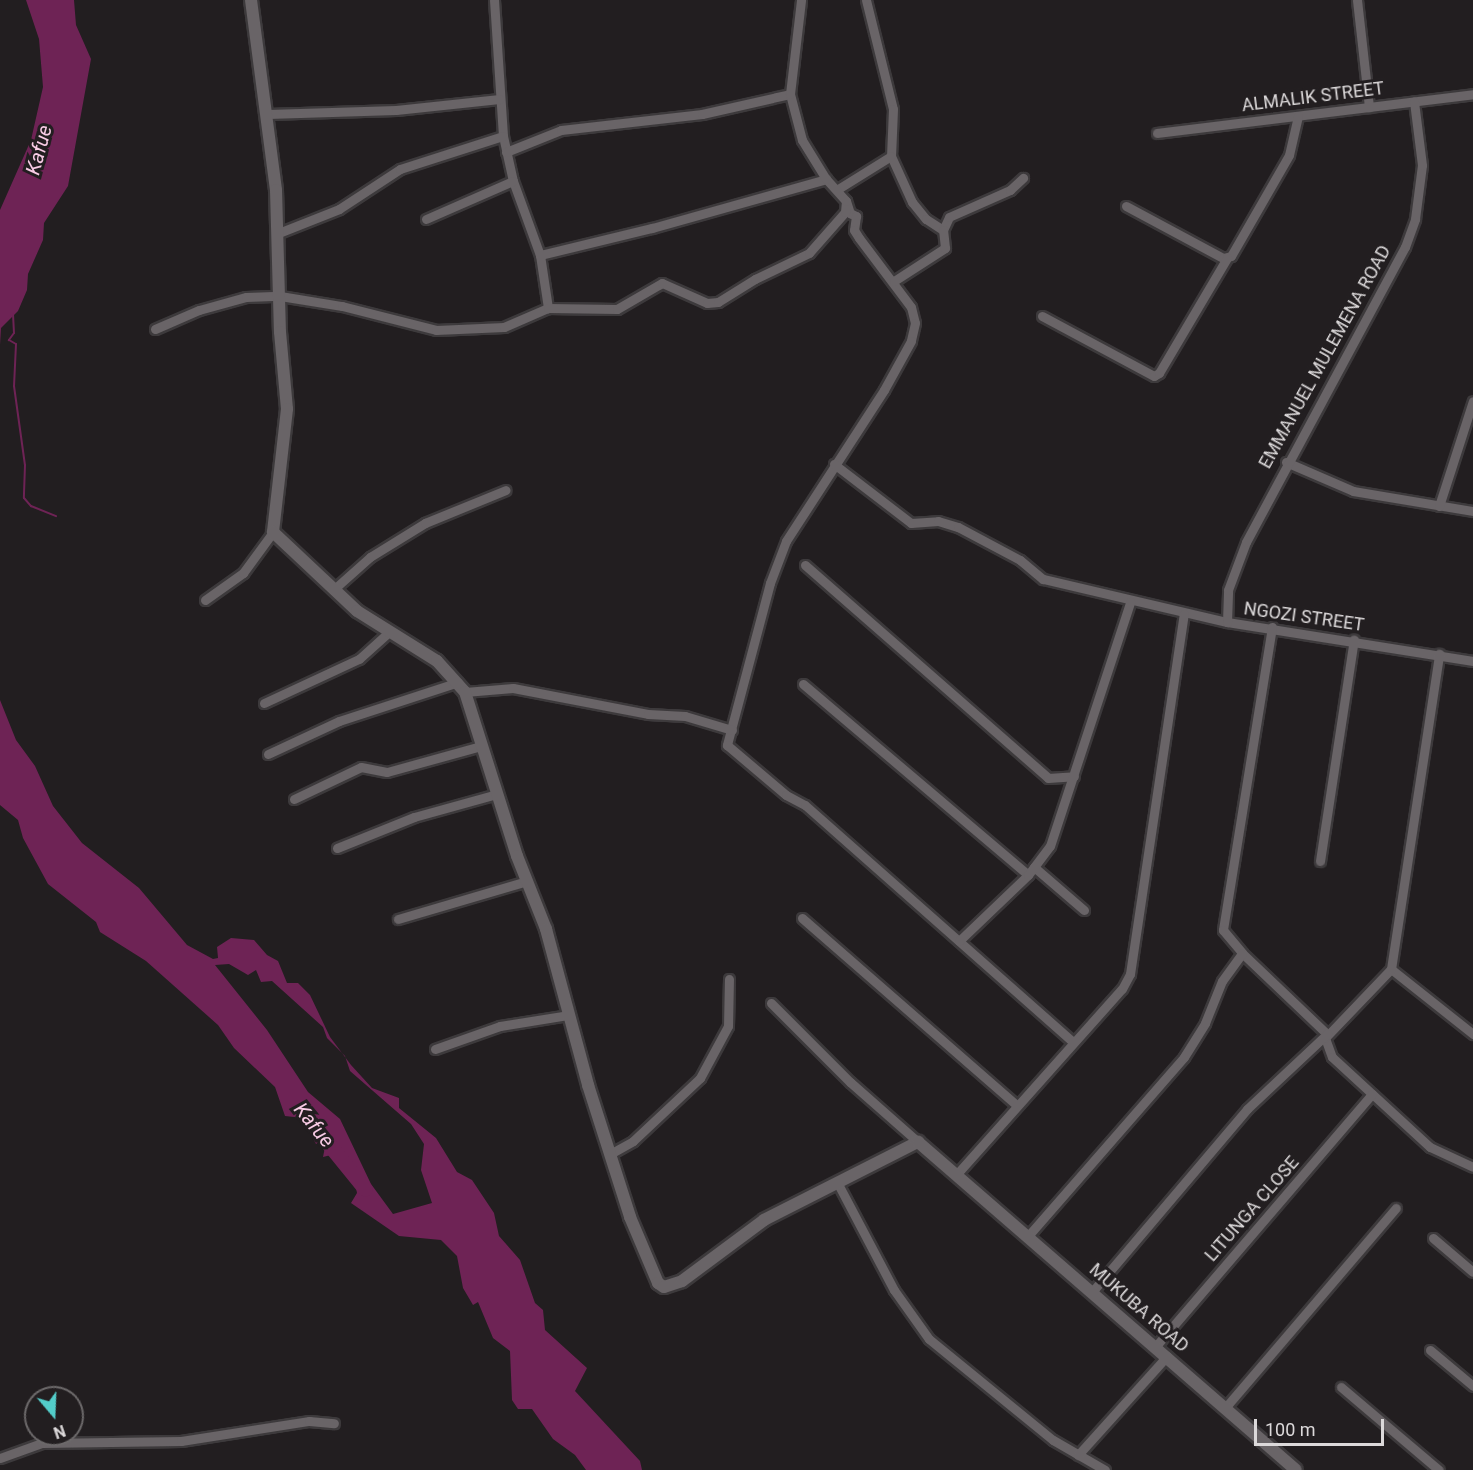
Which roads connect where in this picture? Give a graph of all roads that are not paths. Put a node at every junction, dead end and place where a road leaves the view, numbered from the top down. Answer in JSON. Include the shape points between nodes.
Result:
{"nodes":[{"id":1,"x":251,"y":0,"type":"edge"},
{"id":2,"x":494,"y":0,"type":"edge"},
{"id":3,"x":801,"y":0,"type":"edge"},
{"id":4,"x":866,"y":0,"type":"edge"},
{"id":5,"x":1357,"y":0,"type":"edge"},
{"id":6,"x":790,"y":94,"type":"junction"},
{"id":7,"x":1473,"y":94,"type":"edge"},
{"id":8,"x":499,"y":99,"type":"junction"},
{"id":9,"x":1414,"y":102,"type":"junction"},
{"id":10,"x":1369,"y":107,"type":"junction"},
{"id":11,"x":268,"y":114,"type":"junction"},
{"id":12,"x":1298,"y":116,"type":"junction"},
{"id":13,"x":1157,"y":133,"type":"dead end"},
{"id":14,"x":503,"y":136,"type":"junction"},
{"id":15,"x":506,"y":152,"type":"junction"},
{"id":16,"x":891,"y":156,"type":"junction"},
{"id":17,"x":1023,"y":178,"type":"dead end"},
{"id":18,"x":826,"y":179,"type":"junction"},
{"id":19,"x":513,"y":181,"type":"junction"},
{"id":20,"x":838,"y":189,"type":"junction"},
{"id":21,"x":846,"y":201,"type":"junction"},
{"id":22,"x":1126,"y":206,"type":"dead end"},
{"id":23,"x":426,"y":219,"type":"dead end"},
{"id":24,"x":943,"y":230,"type":"junction"},
{"id":25,"x":276,"y":234,"type":"junction"},
{"id":26,"x":540,"y":255,"type":"junction"},
{"id":27,"x":1227,"y":258,"type":"junction"},
{"id":28,"x":894,"y":281,"type":"junction"},
{"id":29,"x":280,"y":296,"type":"junction"},
{"id":30,"x":548,"y":308,"type":"junction"},
{"id":31,"x":1042,"y":316,"type":"dead end"},
{"id":32,"x":155,"y":329,"type":"dead end"},
{"id":33,"x":1473,"y":401,"type":"edge"},
{"id":34,"x":1286,"y":462,"type":"junction"},
{"id":35,"x":834,"y":464,"type":"junction"},
{"id":36,"x":506,"y":490,"type":"dead end"},
{"id":37,"x":1439,"y":506,"type":"junction"},
{"id":38,"x":1473,"y":511,"type":"edge"},
{"id":39,"x":273,"y":532,"type":"junction"},
{"id":40,"x":805,"y":565,"type":"dead end"},
{"id":41,"x":333,"y":590,"type":"junction"},
{"id":42,"x":206,"y":600,"type":"dead end"},
{"id":43,"x":1130,"y":602,"type":"junction"},
{"id":44,"x":1185,"y":614,"type":"junction"},
{"id":45,"x":1227,"y":622,"type":"junction"},
{"id":46,"x":1272,"y":627,"type":"junction"},
{"id":47,"x":388,"y":633,"type":"junction"},
{"id":48,"x":1354,"y":640,"type":"junction"},
{"id":49,"x":1440,"y":654,"type":"junction"},
{"id":50,"x":1473,"y":661,"type":"edge"},
{"id":51,"x":803,"y":684,"type":"dead end"},
{"id":52,"x":461,"y":687,"type":"junction"},
{"id":53,"x":264,"y":703,"type":"dead end"},
{"id":54,"x":732,"y":730,"type":"junction"},
{"id":55,"x":481,"y":746,"type":"junction"},
{"id":56,"x":268,"y":754,"type":"dead end"},
{"id":57,"x":1074,"y":776,"type":"junction"},
{"id":58,"x":497,"y":794,"type":"junction"},
{"id":59,"x":294,"y":799,"type":"dead end"},
{"id":60,"x":337,"y":848,"type":"dead end"},
{"id":61,"x":1320,"y":861,"type":"dead end"},
{"id":62,"x":1031,"y":871,"type":"junction"},
{"id":63,"x":527,"y":881,"type":"junction"},
{"id":64,"x":1084,"y":910,"type":"dead end"},
{"id":65,"x":802,"y":918,"type":"dead end"},
{"id":66,"x":398,"y":919,"type":"dead end"},
{"id":67,"x":959,"y":941,"type":"junction"},
{"id":68,"x":1242,"y":954,"type":"junction"},
{"id":69,"x":1391,"y":969,"type":"junction"},
{"id":70,"x":729,"y":979,"type":"dead end"},
{"id":71,"x":771,"y":1004,"type":"dead end"},
{"id":72,"x":569,"y":1015,"type":"junction"},
{"id":73,"x":1473,"y":1034,"type":"edge"},
{"id":74,"x":1326,"y":1036,"type":"junction"},
{"id":75,"x":1073,"y":1042,"type":"junction"},
{"id":76,"x":435,"y":1049,"type":"dead end"},
{"id":77,"x":1372,"y":1094,"type":"junction"},
{"id":78,"x":1016,"y":1105,"type":"junction"},
{"id":79,"x":918,"y":1142,"type":"junction"},
{"id":80,"x":610,"y":1154,"type":"junction"},
{"id":81,"x":1473,"y":1167,"type":"edge"},
{"id":82,"x":956,"y":1175,"type":"junction"},
{"id":83,"x":837,"y":1182,"type":"junction"},
{"id":84,"x":1396,"y":1208,"type":"dead end"},
{"id":85,"x":1028,"y":1236,"type":"junction"},
{"id":86,"x":1434,"y":1238,"type":"dead end"},
{"id":87,"x":1473,"y":1272,"type":"edge"},
{"id":88,"x":1092,"y":1292,"type":"junction"},
{"id":89,"x":1156,"y":1346,"type":"junction"},
{"id":90,"x":1430,"y":1350,"type":"dead end"},
{"id":91,"x":1167,"y":1356,"type":"junction"},
{"id":92,"x":1473,"y":1386,"type":"edge"},
{"id":93,"x":1341,"y":1387,"type":"dead end"},
{"id":94,"x":1225,"y":1408,"type":"junction"},
{"id":95,"x":334,"y":1423,"type":"dead end"},
{"id":96,"x":1078,"y":1455,"type":"junction"},
{"id":97,"x":0,"y":1458,"type":"edge"},
{"id":98,"x":1105,"y":1470,"type":"edge"},
{"id":99,"x":1296,"y":1470,"type":"edge"},
{"id":100,"x":1439,"y":1470,"type":"edge"}],
"edges":[{"from":1,"to":11,"type":"street"},
{"from":2,"to":8,"type":"street"},
{"from":3,"to":6,"type":"street"},
{"from":4,"to":16,"type":"street","via":[[892,109]]},
{"from":5,"to":10,"type":"street"},
{"from":6,"to":15,"type":"street","via":[[712,112],[561,130]]},
{"from":6,"to":18,"type":"street","via":[[802,140]]},
{"from":7,"to":9,"type":"street","name":"ALMALIK STREET"},
{"from":8,"to":11,"type":"street","via":[[396,110]]},
{"from":8,"to":14,"type":"street"},
{"from":9,"to":10,"type":"street","name":"ALMALIK STREET"},
{"from":9,"to":34,"type":"street","name":"EMMANUEL MULEMENA ROAD","via":[[1422,165],[1415,219],[1405,247]]},
{"from":10,"to":12,"type":"street","name":"ALMALIK STREET"},
{"from":11,"to":25,"type":"street"},
{"from":12,"to":13,"type":"street","name":"ALMALIK STREET"},
{"from":12,"to":27,"type":"street","via":[[1290,155],[1233,254]]},
{"from":14,"to":15,"type":"street"},
{"from":14,"to":25,"type":"street","via":[[400,169],[339,209]]},
{"from":15,"to":19,"type":"street"},
{"from":16,"to":20,"type":"street"},
{"from":16,"to":24,"type":"street","via":[[912,202],[934,226]]},
{"from":17,"to":24,"type":"street","via":[[1010,190],[949,217]]},
{"from":18,"to":20,"type":"street"},
{"from":18,"to":26,"type":"street"},
{"from":19,"to":23,"type":"street"},
{"from":19,"to":26,"type":"street"},
{"from":20,"to":21,"type":"street"},
{"from":21,"to":28,"type":"street","via":[[850,213],[856,216],[854,230]]},
{"from":21,"to":30,"type":"street","via":[[842,219],[809,253],[718,302],[707,303],[662,283],[617,309]]},
{"from":22,"to":27,"type":"street"},
{"from":24,"to":28,"type":"street","via":[[945,248]]},
{"from":25,"to":29,"type":"street"},
{"from":26,"to":30,"type":"street"},
{"from":27,"to":31,"type":"street","via":[[1154,376]]},
{"from":28,"to":35,"type":"street","via":[[914,315],[911,341],[884,390]]},
{"from":29,"to":30,"type":"street","via":[[342,306],[436,330],[504,327]]},
{"from":29,"to":32,"type":"street","via":[[223,302]]},
{"from":29,"to":39,"type":"street","via":[[287,409]]},
{"from":33,"to":37,"type":"street"},
{"from":34,"to":37,"type":"street","via":[[1353,491]]},
{"from":34,"to":45,"type":"street","name":"EMMANUEL MULEMENA ROAD","via":[[1237,563],[1228,590]]},
{"from":35,"to":43,"type":"street","name":"NGOZI STREET","via":[[911,523],[938,521],[958,527],[1020,560],[1043,579]]},
{"from":35,"to":54,"type":"street","via":[[805,506],[782,551],[744,674]]},
{"from":36,"to":41,"type":"street","via":[[424,523],[370,557]]},
{"from":37,"to":38,"type":"street"},
{"from":39,"to":41,"type":"street"},
{"from":39,"to":42,"type":"street","via":[[243,573]]},
{"from":40,"to":57,"type":"street","via":[[1048,778]]},
{"from":41,"to":47,"type":"street"},
{"from":43,"to":44,"type":"street","name":"NGOZI STREET"},
{"from":43,"to":57,"type":"street"},
{"from":44,"to":45,"type":"street","name":"NGOZI STREET"},
{"from":44,"to":75,"type":"street","via":[[1130,974],[1122,989]]},
{"from":45,"to":46,"type":"street","name":"NGOZI STREET"},
{"from":46,"to":48,"type":"street","name":"NGOZI STREET"},
{"from":46,"to":68,"type":"street","via":[[1223,919],[1223,930]]},
{"from":47,"to":52,"type":"street","via":[[437,661]]},
{"from":47,"to":53,"type":"street","via":[[359,659]]},
{"from":48,"to":49,"type":"street","name":"NGOZI STREET"},
{"from":48,"to":61,"type":"street"},
{"from":49,"to":50,"type":"street","name":"NGOZI STREET"},
{"from":49,"to":69,"type":"street"},
{"from":51,"to":62,"type":"street"},
{"from":52,"to":54,"type":"street","via":[[513,688],[648,714],[685,716]]},
{"from":52,"to":55,"type":"street"},
{"from":52,"to":56,"type":"street","via":[[339,721]]},
{"from":54,"to":67,"type":"street","via":[[727,745],[738,757],[805,805]]},
{"from":55,"to":58,"type":"street"},
{"from":55,"to":59,"type":"street","via":[[387,772],[361,767]]},
{"from":57,"to":62,"type":"street","via":[[1050,846]]},
{"from":58,"to":60,"type":"street","via":[[414,817]]},
{"from":58,"to":63,"type":"street"},
{"from":62,"to":64,"type":"street"},
{"from":62,"to":67,"type":"street"},
{"from":63,"to":66,"type":"street"},
{"from":63,"to":72,"type":"street","via":[[546,929]]},
{"from":65,"to":78,"type":"street"},
{"from":67,"to":75,"type":"street"},
{"from":68,"to":74,"type":"street"},
{"from":68,"to":85,"type":"street","via":[[1222,981],[1205,1023],[1184,1057]]},
{"from":69,"to":73,"type":"street"},
{"from":69,"to":74,"type":"street"},
{"from":70,"to":80,"type":"street","via":[[728,1026],[700,1078],[633,1141]]},
{"from":71,"to":79,"type":"street"},
{"from":72,"to":76,"type":"street","via":[[500,1026]]},
{"from":72,"to":80,"type":"street"},
{"from":74,"to":77,"type":"street","via":[[1332,1057]]},
{"from":74,"to":88,"type":"street","via":[[1247,1109]]},
{"from":75,"to":78,"type":"street"},
{"from":77,"to":81,"type":"street","via":[[1430,1147]]},
{"from":77,"to":89,"type":"street","name":"LITUNGA CLOSE"},
{"from":78,"to":82,"type":"street"},
{"from":79,"to":82,"type":"street","name":"MUKUBA ROAD"},
{"from":79,"to":83,"type":"street"},
{"from":80,"to":83,"type":"street","via":[[643,1255],[664,1287],[706,1265],[764,1220]]},
{"from":82,"to":85,"type":"street","name":"MUKUBA ROAD"},
{"from":83,"to":96,"type":"street","via":[[894,1290],[929,1339],[1053,1440]]},
{"from":84,"to":94,"type":"street"},
{"from":85,"to":88,"type":"street","name":"MUKUBA ROAD"},
{"from":86,"to":87,"type":"street"},
{"from":88,"to":89,"type":"street","name":"MUKUBA ROAD"},
{"from":89,"to":91,"type":"street","name":"MUKUBA ROAD"},
{"from":90,"to":92,"type":"street"},
{"from":91,"to":94,"type":"street","name":"MUKUBA ROAD"},
{"from":91,"to":96,"type":"street"},
{"from":93,"to":100,"type":"street"},
{"from":94,"to":99,"type":"street","name":"MUKUBA ROAD"},
{"from":95,"to":97,"type":"street","via":[[309,1421],[181,1441],[42,1443]]},
{"from":96,"to":98,"type":"street"}]}
